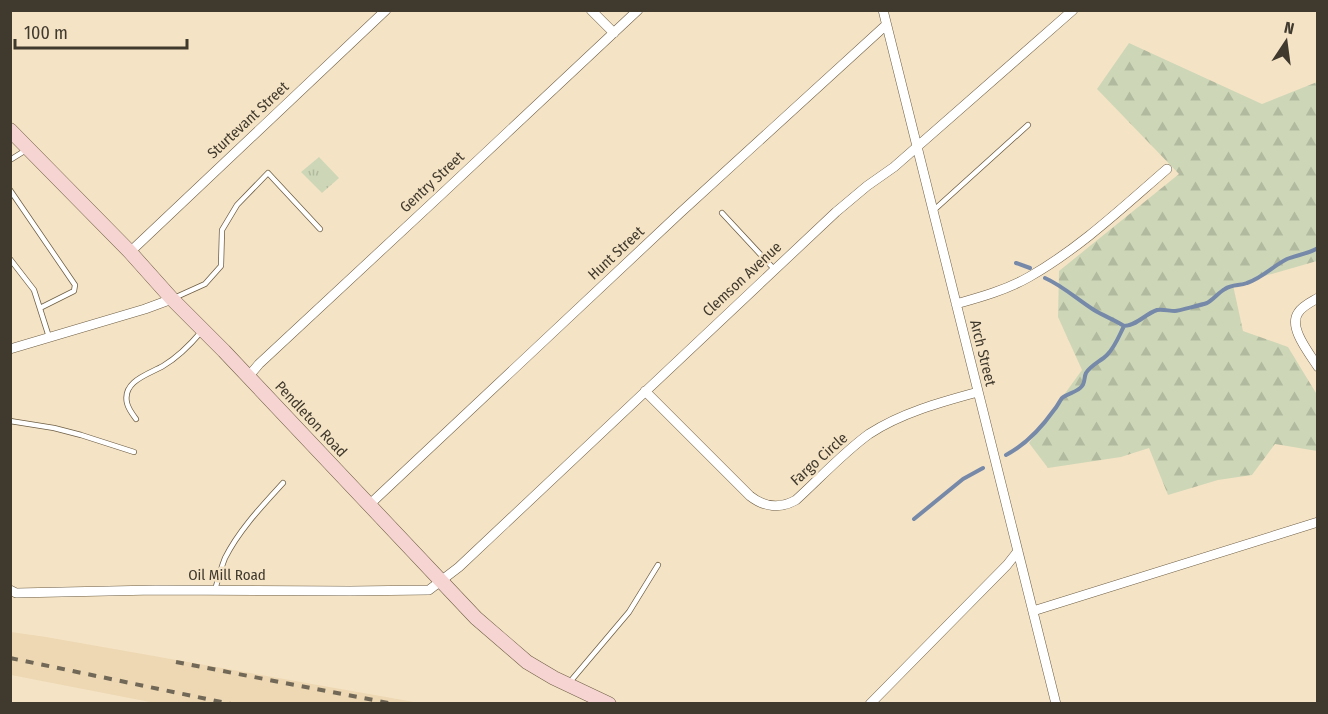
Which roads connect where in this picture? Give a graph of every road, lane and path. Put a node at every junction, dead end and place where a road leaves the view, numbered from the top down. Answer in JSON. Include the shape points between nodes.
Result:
{"nodes":[{"id":1,"x":386,"y":10,"type":"edge"},
{"id":2,"x":591,"y":10,"type":"edge"},
{"id":3,"x":638,"y":10,"type":"edge"},
{"id":4,"x":883,"y":10,"type":"edge"},
{"id":5,"x":1073,"y":10,"type":"edge"},
{"id":6,"x":886,"y":25,"type":"junction"},
{"id":7,"x":614,"y":33,"type":"junction"},
{"id":8,"x":1028,"y":125,"type":"dead end"},
{"id":9,"x":10,"y":130,"type":"edge"},
{"id":10,"x":916,"y":147,"type":"junction"},
{"id":11,"x":28,"y":148,"type":"junction"},
{"id":12,"x":10,"y":160,"type":"edge"},
{"id":13,"x":1167,"y":169,"type":"dead end"},
{"id":14,"x":10,"y":190,"type":"edge"},
{"id":15,"x":932,"y":212,"type":"junction"},
{"id":16,"x":722,"y":213,"type":"dead end"},
{"id":17,"x":320,"y":229,"type":"dead end"},
{"id":18,"x":130,"y":252,"type":"junction"},
{"id":19,"x":10,"y":259,"type":"edge"},
{"id":20,"x":774,"y":269,"type":"junction"},
{"id":21,"x":1317,"y":298,"type":"edge"},
{"id":22,"x":172,"y":299,"type":"junction"},
{"id":23,"x":956,"y":304,"type":"junction"},
{"id":24,"x":40,"y":308,"type":"junction"},
{"id":25,"x":203,"y":330,"type":"junction"},
{"id":26,"x":49,"y":337,"type":"junction"},
{"id":27,"x":10,"y":349,"type":"edge"},
{"id":28,"x":1317,"y":367,"type":"edge"},
{"id":29,"x":248,"y":377,"type":"junction"},
{"id":30,"x":645,"y":391,"type":"junction"},
{"id":31,"x":978,"y":392,"type":"junction"},
{"id":32,"x":136,"y":419,"type":"dead end"},
{"id":33,"x":10,"y":421,"type":"edge"},
{"id":34,"x":134,"y":452,"type":"dead end"},
{"id":35,"x":282,"y":483,"type":"dead end"},
{"id":36,"x":369,"y":505,"type":"junction"},
{"id":37,"x":1317,"y":522,"type":"edge"},
{"id":38,"x":1017,"y":551,"type":"junction"},
{"id":39,"x":658,"y":566,"type":"dead end"},
{"id":40,"x":441,"y":582,"type":"junction"},
{"id":41,"x":10,"y":590,"type":"edge"},
{"id":42,"x":215,"y":590,"type":"junction"},
{"id":43,"x":1033,"y":611,"type":"junction"},
{"id":44,"x":568,"y":685,"type":"junction"},
{"id":45,"x":609,"y":704,"type":"edge"},
{"id":46,"x":870,"y":704,"type":"edge"},
{"id":47,"x":1056,"y":704,"type":"edge"}],
"edges":[{"from":1,"to":18,"type":"street","name":"Sturtevant Street"},
{"from":2,"to":7,"type":"street"},
{"from":3,"to":7,"type":"street","name":"Gentry Street"},
{"from":4,"to":6,"type":"street","name":"Arch Street"},
{"from":5,"to":10,"type":"street","name":"Clemson Avenue"},
{"from":6,"to":10,"type":"street","name":"Arch Street"},
{"from":6,"to":36,"type":"street","name":"Hunt Street"},
{"from":7,"to":29,"type":"street","name":"Gentry Street"},
{"from":8,"to":15,"type":"lane"},
{"from":9,"to":11,"type":"street","name":"Pendleton Road"},
{"from":10,"to":15,"type":"street","name":"Arch Street"},
{"from":10,"to":20,"type":"street","name":"Clemson Avenue"},
{"from":11,"to":12,"type":"lane"},
{"from":11,"to":18,"type":"street","name":"Pendleton Road"},
{"from":13,"to":23,"type":"street","via":[[1055,261],[1008,287]]},
{"from":14,"to":24,"type":"lane","via":[[75,285],[74,291]]},
{"from":15,"to":23,"type":"street","name":"Arch Street"},
{"from":16,"to":20,"type":"lane"},
{"from":17,"to":22,"type":"lane","via":[[268,173],[237,205],[222,230],[221,266],[205,284]]},
{"from":18,"to":22,"type":"street","name":"Pendleton Road"},
{"from":19,"to":24,"type":"lane","via":[[34,290]]},
{"from":20,"to":30,"type":"street","name":"Clemson Avenue"},
{"from":21,"to":28,"type":"street","via":[[1298,313],[1295,321],[1298,335]]},
{"from":22,"to":25,"type":"street","name":"Pendleton Road"},
{"from":22,"to":26,"type":"street"},
{"from":23,"to":31,"type":"street","name":"Arch Street"},
{"from":24,"to":26,"type":"lane"},
{"from":25,"to":29,"type":"street","name":"Pendleton Road"},
{"from":25,"to":32,"type":"lane","via":[[180,354],[131,384],[127,403]]},
{"from":26,"to":27,"type":"street"},
{"from":29,"to":36,"type":"street","name":"Pendleton Road"},
{"from":30,"to":31,"type":"street","name":"Fargo Circle","via":[[750,496],[775,506],[796,500],[856,444],[887,423]]},
{"from":30,"to":40,"type":"street","name":"Clemson Avenue"},
{"from":31,"to":38,"type":"street","name":"Arch Street"},
{"from":33,"to":34,"type":"lane","via":[[54,428]]},
{"from":35,"to":42,"type":"lane","via":[[233,544]]},
{"from":36,"to":40,"type":"street","name":"Pendleton Road"},
{"from":37,"to":43,"type":"street"},
{"from":38,"to":43,"type":"street","name":"Arch Street"},
{"from":38,"to":46,"type":"street"},
{"from":39,"to":44,"type":"lane","via":[[629,612]]},
{"from":40,"to":42,"type":"street","name":"Oil Mill Road","via":[[429,590]]},
{"from":40,"to":44,"type":"street","name":"Pendleton Road","via":[[527,662]]},
{"from":41,"to":42,"type":"street","name":"Oil Mill Road"},
{"from":43,"to":47,"type":"street","name":"Arch Street"},
{"from":44,"to":45,"type":"street","name":"Pendleton Road"}]}
